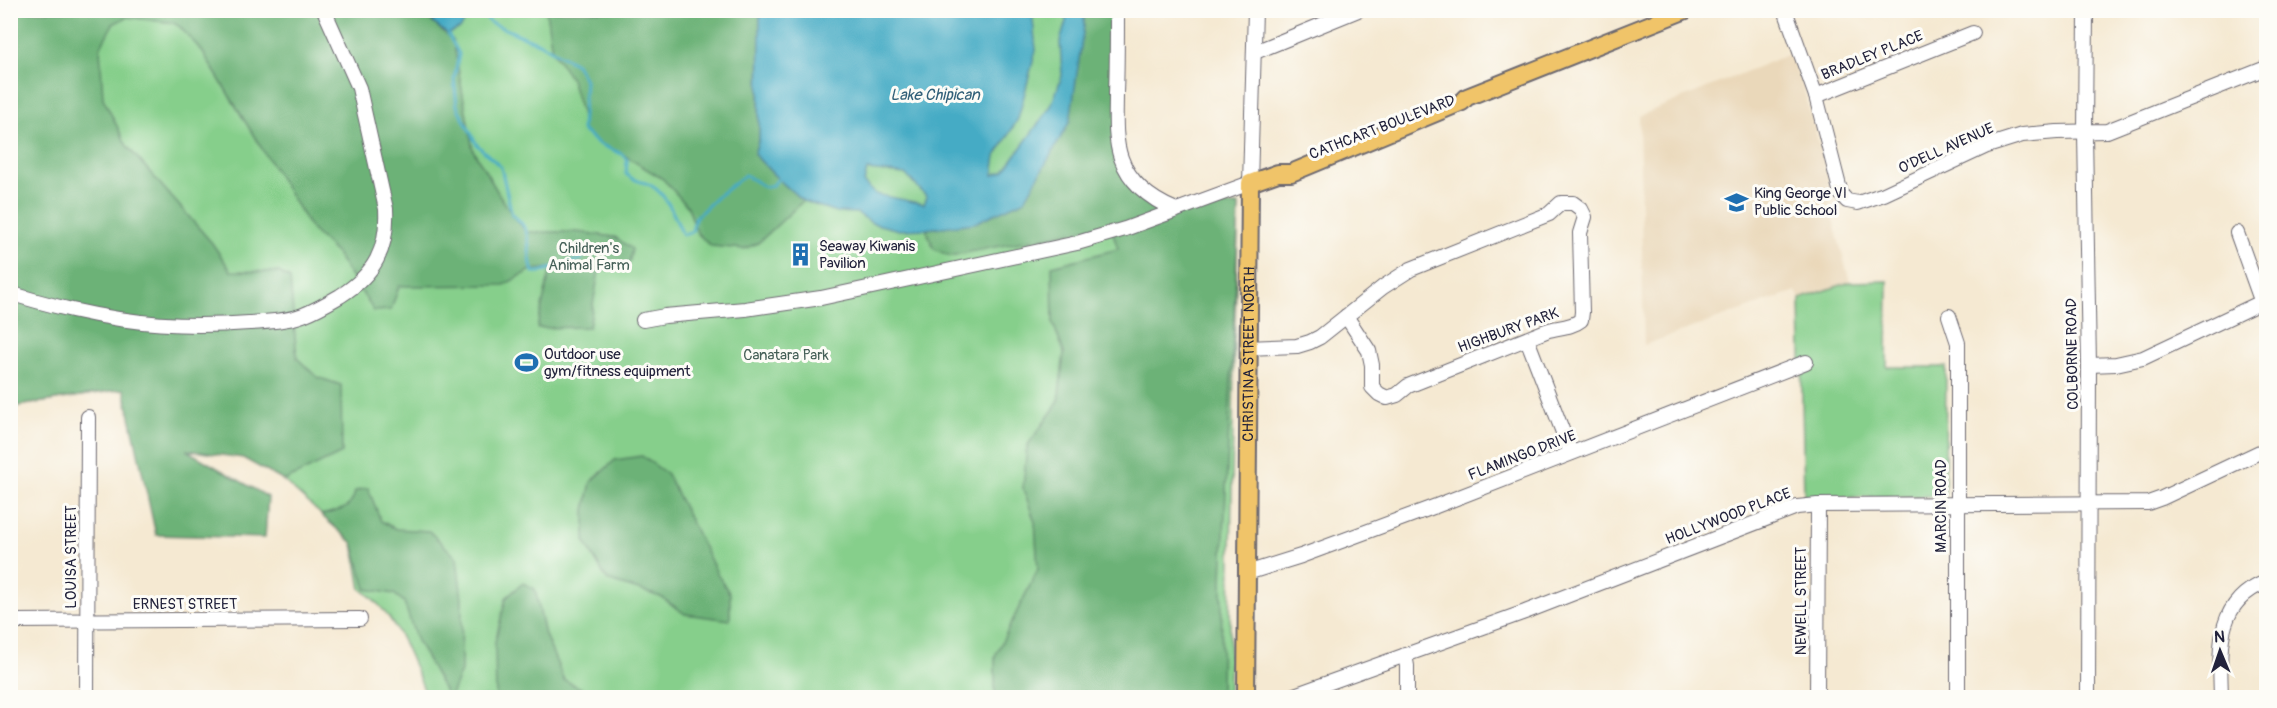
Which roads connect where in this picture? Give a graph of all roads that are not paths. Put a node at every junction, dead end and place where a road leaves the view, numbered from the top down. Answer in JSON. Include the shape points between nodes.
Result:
{"nodes":[{"id":1,"x":324,"y":10,"type":"edge"},
{"id":2,"x":1117,"y":10,"type":"edge"},
{"id":3,"x":1255,"y":10,"type":"edge"},
{"id":4,"x":1358,"y":10,"type":"edge"},
{"id":5,"x":1686,"y":10,"type":"edge"},
{"id":6,"x":1785,"y":10,"type":"edge"},
{"id":7,"x":2086,"y":10,"type":"edge"},
{"id":8,"x":1973,"y":33,"type":"dead end"},
{"id":9,"x":1255,"y":52,"type":"junction"},
{"id":10,"x":2266,"y":68,"type":"edge"},
{"id":11,"x":1816,"y":96,"type":"junction"},
{"id":12,"x":2085,"y":133,"type":"junction"},
{"id":13,"x":1250,"y":183,"type":"junction"},
{"id":14,"x":1176,"y":210,"type":"junction"},
{"id":15,"x":2237,"y":233,"type":"dead end"},
{"id":16,"x":10,"y":293,"type":"edge"},
{"id":17,"x":2264,"y":301,"type":"edge"},
{"id":18,"x":1346,"y":316,"type":"junction"},
{"id":19,"x":1949,"y":316,"type":"dead end"},
{"id":20,"x":642,"y":320,"type":"dead end"},
{"id":21,"x":1527,"y":339,"type":"junction"},
{"id":22,"x":1248,"y":348,"type":"junction"},
{"id":23,"x":1806,"y":362,"type":"dead end"},
{"id":24,"x":2089,"y":365,"type":"junction"},
{"id":25,"x":88,"y":417,"type":"dead end"},
{"id":26,"x":2266,"y":449,"type":"edge"},
{"id":27,"x":1571,"y":453,"type":"junction"},
{"id":28,"x":2089,"y":504,"type":"junction"},
{"id":29,"x":1818,"y":505,"type":"junction"},
{"id":30,"x":1958,"y":505,"type":"junction"},
{"id":31,"x":1247,"y":573,"type":"junction"},
{"id":32,"x":2266,"y":582,"type":"edge"},
{"id":33,"x":360,"y":619,"type":"dead end"},
{"id":34,"x":10,"y":621,"type":"edge"},
{"id":35,"x":88,"y":621,"type":"junction"},
{"id":36,"x":1405,"y":655,"type":"junction"},
{"id":37,"x":87,"y":698,"type":"edge"},
{"id":38,"x":1246,"y":698,"type":"edge"},
{"id":39,"x":1286,"y":698,"type":"edge"},
{"id":40,"x":1407,"y":698,"type":"edge"},
{"id":41,"x":1817,"y":698,"type":"edge"},
{"id":42,"x":1958,"y":698,"type":"edge"},
{"id":43,"x":2088,"y":698,"type":"edge"},
{"id":44,"x":2221,"y":698,"type":"edge"}],
"edges":[{"from":1,"to":16,"type":"street","via":[[359,88],[386,209],[383,249],[363,278],[302,316],[230,325],[168,326],[119,320]]},
{"from":2,"to":14,"type":"street","via":[[1116,123],[1121,157],[1145,194]]},
{"from":3,"to":9,"type":"street","name":"CHRISTINA STREET NORTH"},
{"from":4,"to":9,"type":"street"},
{"from":5,"to":13,"type":"main road","name":"CATHCART BOULEVARD","via":[[1467,97],[1291,173],[1278,173]]},
{"from":6,"to":11,"type":"street"},
{"from":7,"to":12,"type":"street","name":"COLBORNE ROAD"},
{"from":8,"to":11,"type":"street","name":"BRADLEY PLACE"},
{"from":9,"to":13,"type":"street","name":"CHRISTINA STREET NORTH"},
{"from":10,"to":12,"type":"street","name":"O'DELL AVENUE","via":[[2107,131]]},
{"from":11,"to":12,"type":"street","name":"O'DELL AVENUE","via":[[1841,194],[1852,203],[1884,194],[1987,146],[2022,135]]},
{"from":12,"to":24,"type":"street","name":"COLBORNE ROAD"},
{"from":13,"to":14,"type":"street"},
{"from":13,"to":22,"type":"main road","name":"CHRISTINA STREET NORTH"},
{"from":14,"to":20,"type":"street","via":[[1085,241],[846,293]]},
{"from":15,"to":17,"type":"street"},
{"from":17,"to":24,"type":"street","via":[[2143,358]]},
{"from":18,"to":21,"type":"street","name":"HIGHBURY PARK","via":[[1369,351],[1372,387],[1387,398]]},
{"from":18,"to":21,"type":"street","name":"HIGHBURY PARK","via":[[1411,269],[1549,214],[1561,203],[1573,203],[1581,209],[1585,220],[1580,233],[1582,316],[1574,324]]},
{"from":18,"to":22,"type":"street","name":"HIGHBURY PARK","via":[[1310,342]]},
{"from":19,"to":30,"type":"street","name":"MARCIN ROAD","via":[[1958,344]]},
{"from":21,"to":27,"type":"street"},
{"from":22,"to":31,"type":"main road","name":"CHRISTINA STREET NORTH"},
{"from":23,"to":27,"type":"street","name":"FLAMINGO DRIVE"},
{"from":24,"to":28,"type":"street","name":"COLBORNE ROAD"},
{"from":25,"to":35,"type":"street","name":"LOUISA STREET"},
{"from":26,"to":28,"type":"street","name":"HOLLYWOOD PLACE","via":[[2156,501]]},
{"from":27,"to":31,"type":"street","name":"FLAMINGO DRIVE","via":[[1322,549]]},
{"from":28,"to":30,"type":"street","name":"HOLLYWOOD PLACE"},
{"from":28,"to":43,"type":"street","name":"COLBORNE ROAD"},
{"from":29,"to":30,"type":"street","name":"HOLLYWOOD PLACE"},
{"from":29,"to":36,"type":"street","name":"HOLLYWOOD PLACE","via":[[1790,509]]},
{"from":29,"to":41,"type":"street","name":"NEWELL STREET"},
{"from":30,"to":42,"type":"street","name":"MARCIN ROAD"},
{"from":31,"to":38,"type":"main road","name":"CHRISTINA STREET NORTH"},
{"from":32,"to":44,"type":"street","via":[[2241,598],[2224,625],[2220,642]]},
{"from":33,"to":35,"type":"street","name":"ERNEST STREET"},
{"from":34,"to":35,"type":"street","name":"ERNEST STREET"},
{"from":35,"to":37,"type":"street","name":"LOUISA STREET"},
{"from":36,"to":39,"type":"street","name":"HOLLYWOOD PLACE"},
{"from":36,"to":40,"type":"street"}]}
